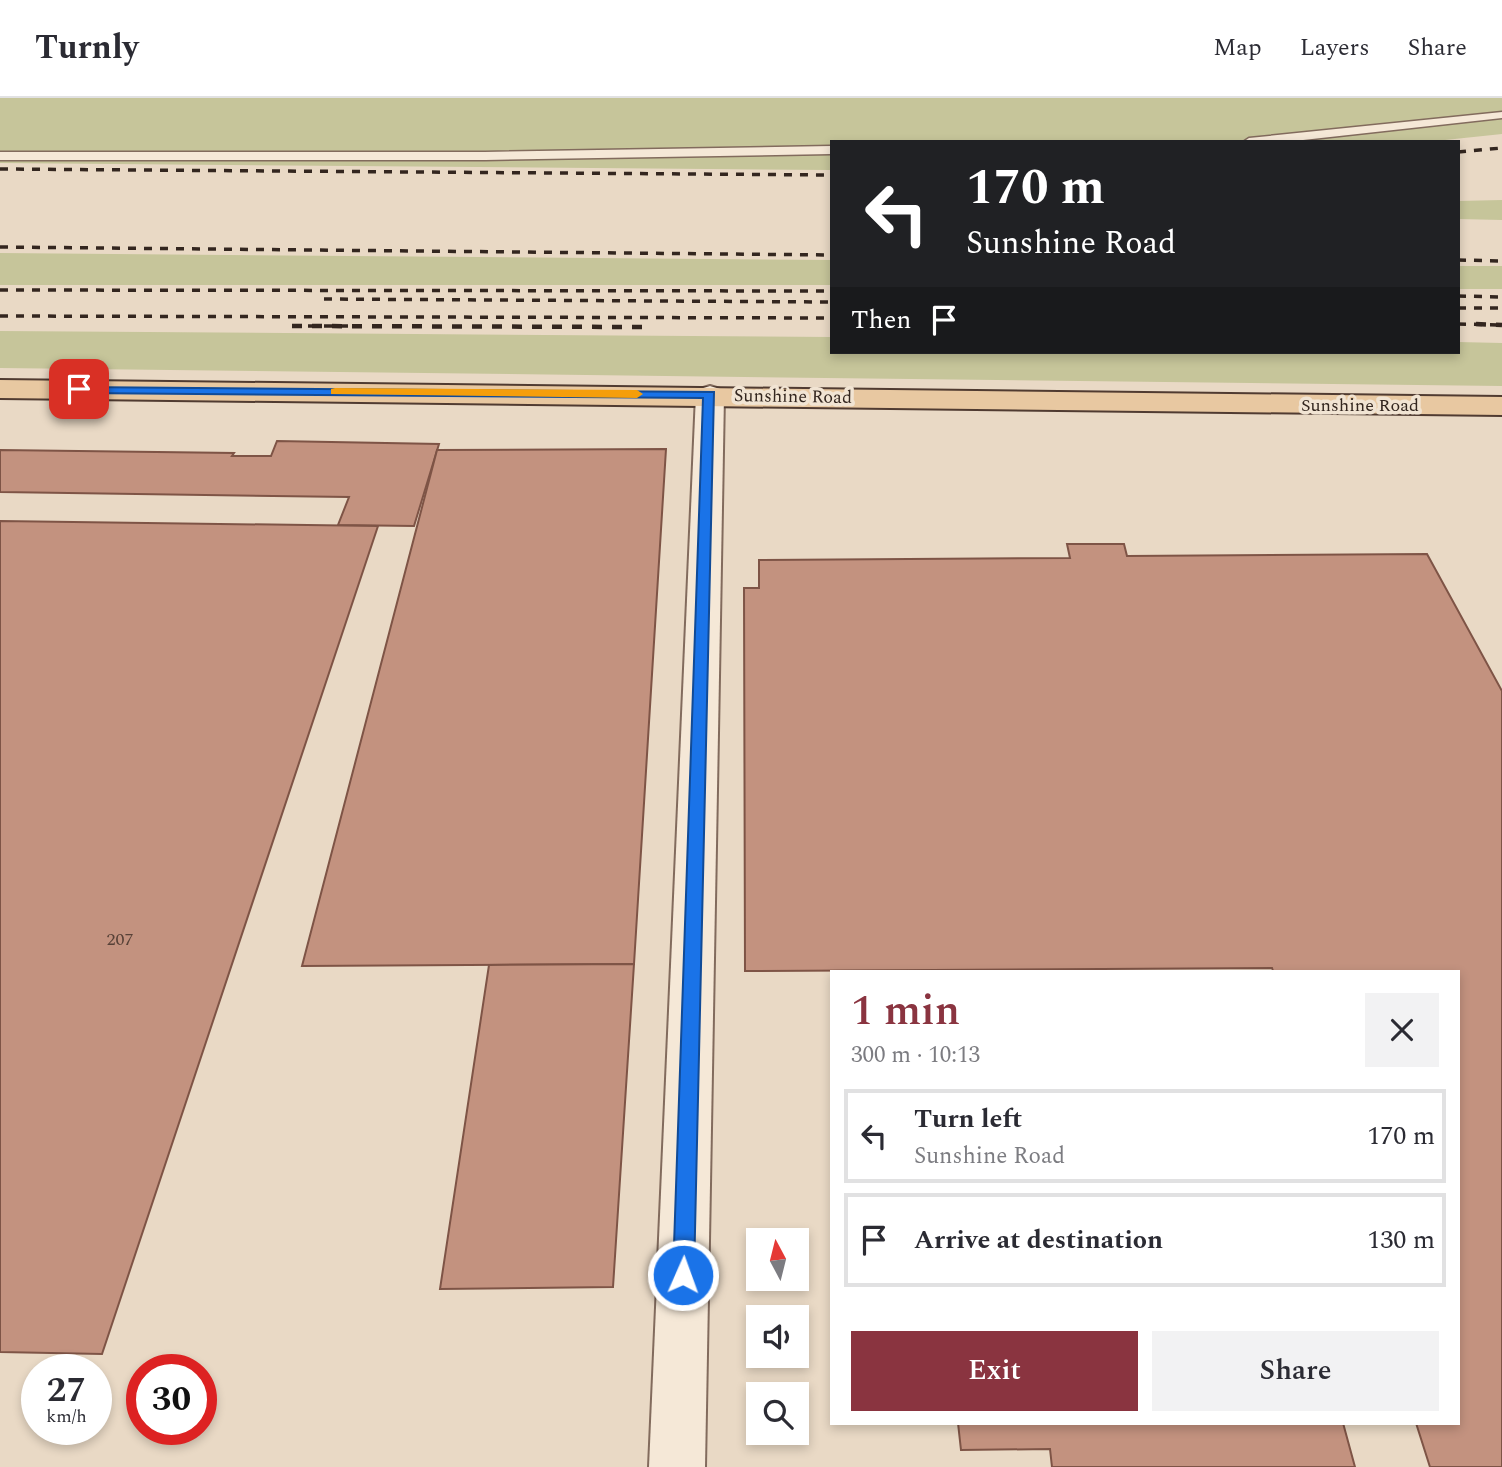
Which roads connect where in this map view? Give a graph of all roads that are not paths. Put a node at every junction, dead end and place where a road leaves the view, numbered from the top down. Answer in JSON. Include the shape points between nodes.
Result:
{"nodes":[{"id":1,"x":1502,"y":115,"type":"edge"},
{"id":2,"x":1268,"y":140,"type":"edge"},
{"id":3,"x":830,"y":150,"type":"edge"},
{"id":4,"x":0,"y":156,"type":"edge"},
{"id":5,"x":0,"y":389,"type":"edge"},
{"id":6,"x":709,"y":395,"type":"junction"},
{"id":7,"x":1502,"y":406,"type":"edge"},
{"id":8,"x":677,"y":1467,"type":"edge"}],
"edges":[{"from":1,"to":2,"type":"lane"},
{"from":3,"to":4,"type":"lane"},
{"from":5,"to":6,"type":"main road","name":"Sunshine Road"},
{"from":6,"to":7,"type":"main road","name":"Sunshine Road"},
{"from":6,"to":8,"type":"street"}]}
